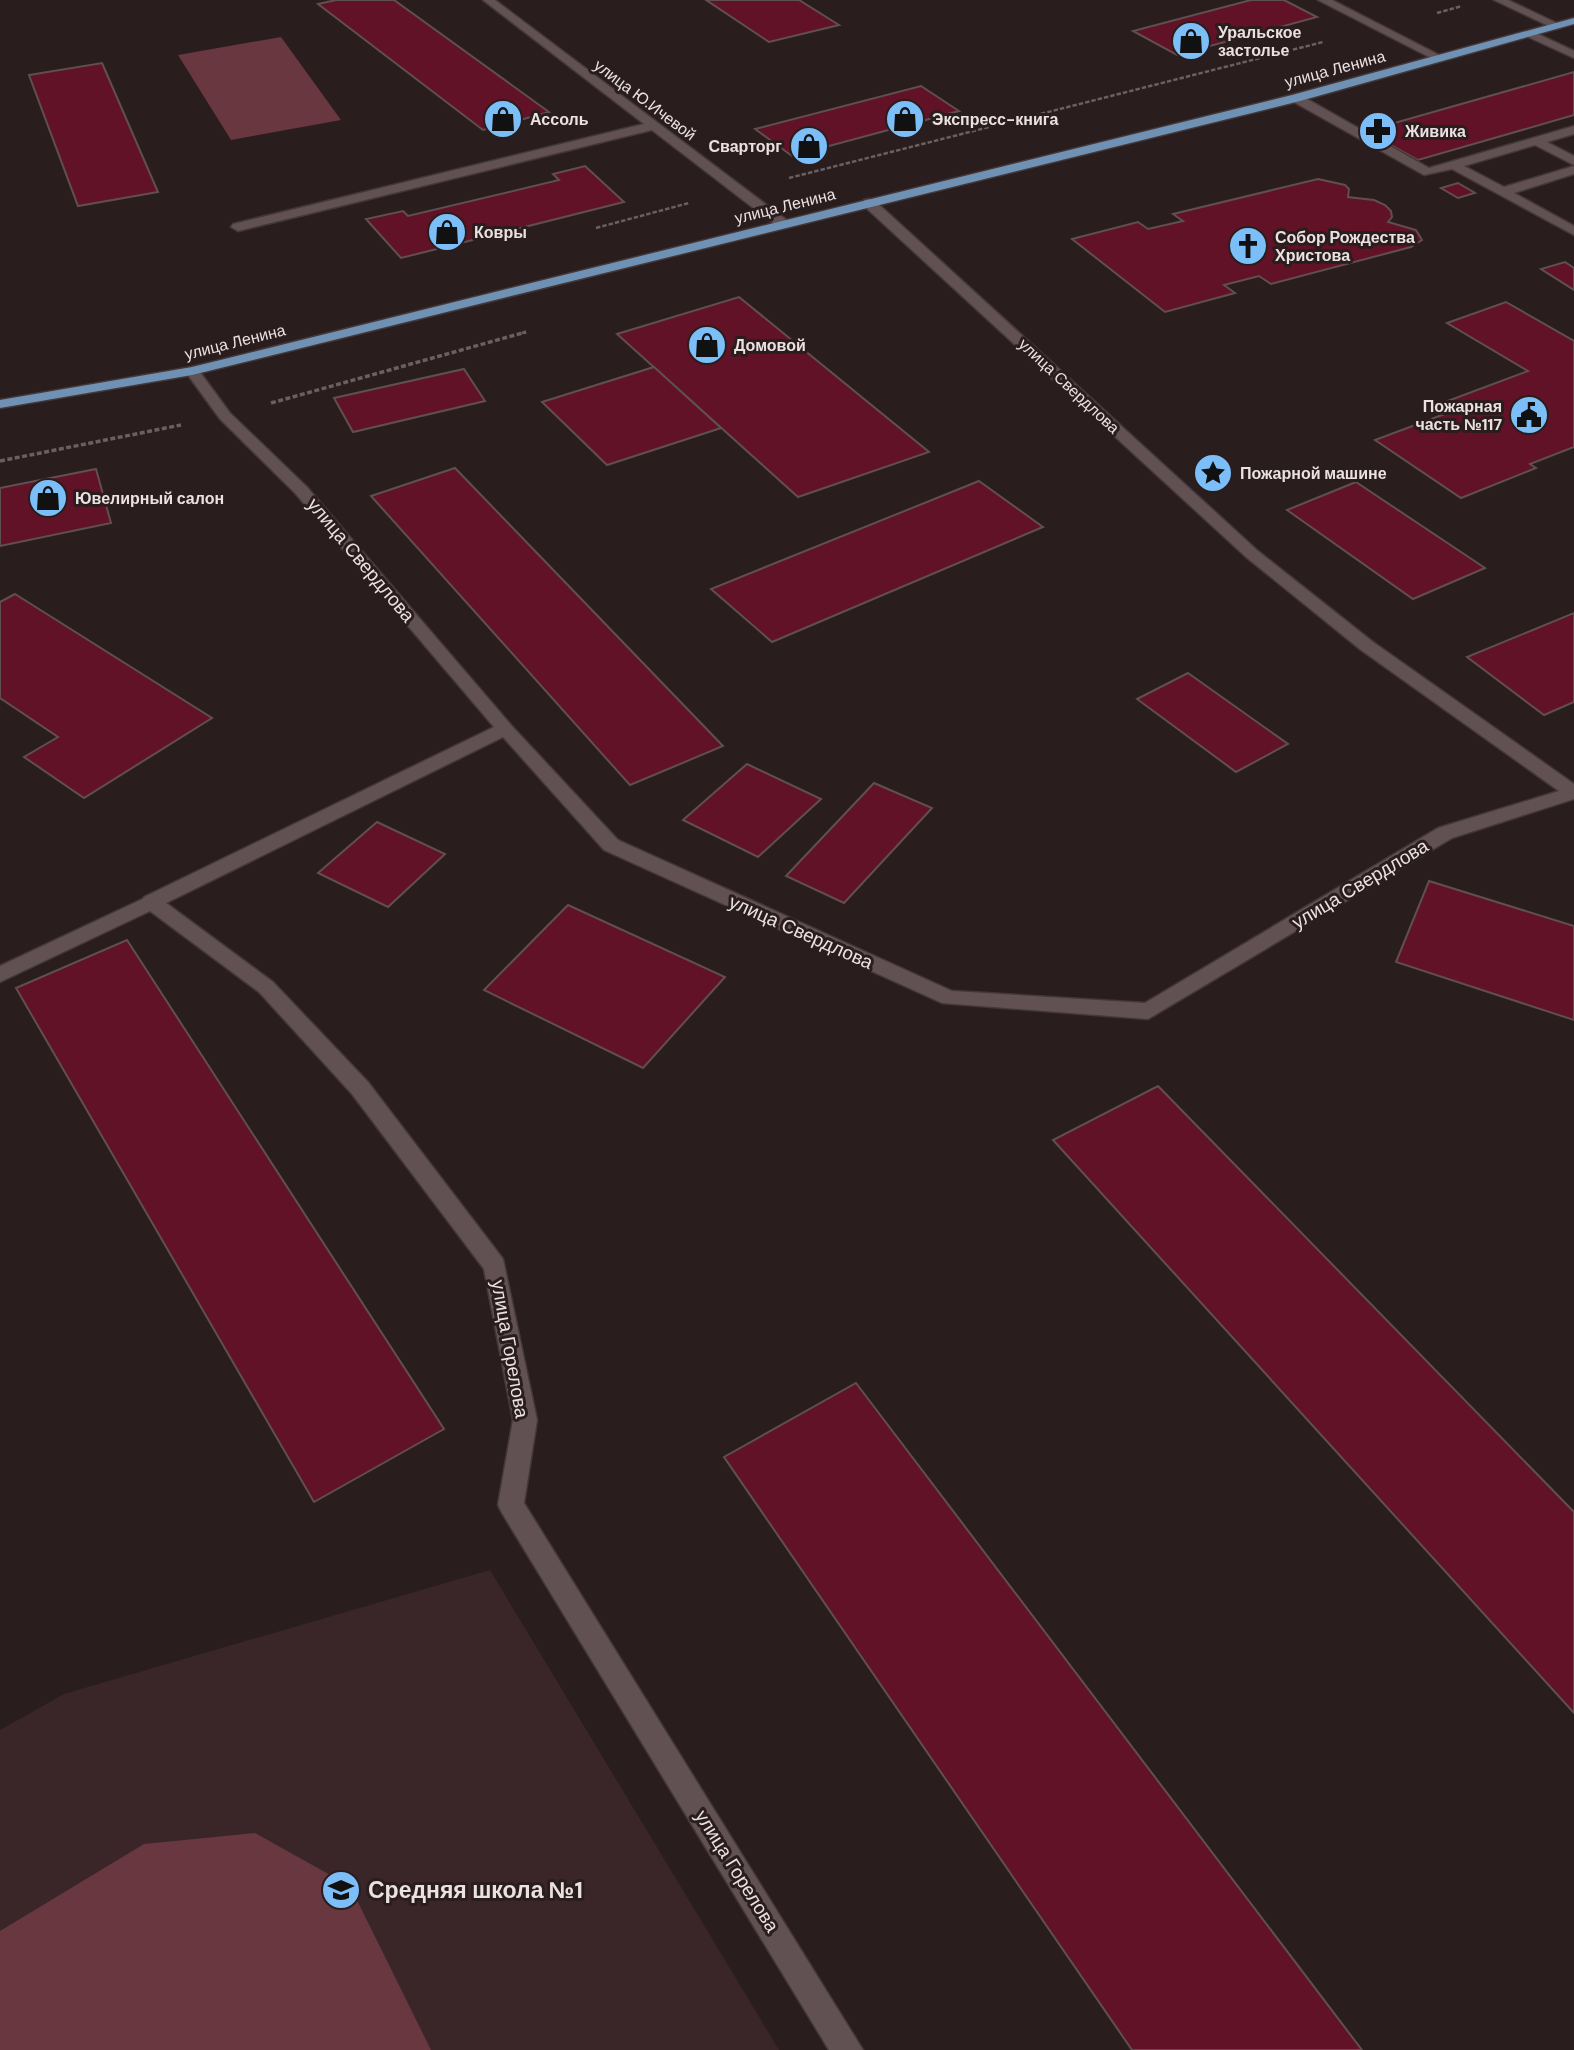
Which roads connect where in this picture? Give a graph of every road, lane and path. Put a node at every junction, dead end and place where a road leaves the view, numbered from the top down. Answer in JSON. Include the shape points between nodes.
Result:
{"nodes":[{"id":1,"x":488,"y":0,"type":"edge"},
{"id":2,"x":1323,"y":0,"type":"edge"},
{"id":3,"x":1499,"y":0,"type":"edge"},
{"id":4,"x":1574,"y":21,"type":"edge"},
{"id":5,"x":1557,"y":26,"type":"junction"},
{"id":6,"x":1530,"y":34,"type":"junction"},
{"id":7,"x":1574,"y":55,"type":"edge"},
{"id":8,"x":1439,"y":58,"type":"junction"},
{"id":9,"x":1296,"y":98,"type":"junction"},
{"id":10,"x":652,"y":126,"type":"junction"},
{"id":11,"x":1574,"y":130,"type":"edge"},
{"id":12,"x":1536,"y":141,"type":"junction"},
{"id":13,"x":1574,"y":161,"type":"edge"},
{"id":14,"x":1454,"y":165,"type":"junction"},
{"id":15,"x":1574,"y":170,"type":"edge"},
{"id":16,"x":1502,"y":192,"type":"junction"},
{"id":17,"x":869,"y":203,"type":"junction"},
{"id":18,"x":783,"y":224,"type":"junction"},
{"id":19,"x":238,"y":227,"type":"dead end"},
{"id":20,"x":1574,"y":232,"type":"edge"},
{"id":21,"x":192,"y":370,"type":"junction"},
{"id":22,"x":0,"y":404,"type":"edge"},
{"id":23,"x":505,"y":729,"type":"junction"},
{"id":24,"x":151,"y":902,"type":"junction"},
{"id":25,"x":0,"y":975,"type":"edge"},
{"id":26,"x":847,"y":2050,"type":"edge"}],
"edges":[{"from":1,"to":10,"type":"street","name":"улица Ю.Ичевой"},
{"from":2,"to":8,"type":"street"},
{"from":3,"to":5,"type":"street"},
{"from":4,"to":5,"type":"main road","name":"улица Ленина"},
{"from":5,"to":6,"type":"main road","name":"улица Ленина"},
{"from":6,"to":7,"type":"street"},
{"from":6,"to":8,"type":"main road","name":"улица Ленина"},
{"from":8,"to":9,"type":"main road","name":"улица Ленина"},
{"from":9,"to":14,"type":"street","via":[[1428,172]]},
{"from":9,"to":17,"type":"main road","name":"улица Ленина"},
{"from":10,"to":18,"type":"street","name":"улица Ю.Ичевой"},
{"from":10,"to":19,"type":"street"},
{"from":11,"to":12,"type":"street"},
{"from":12,"to":13,"type":"street"},
{"from":12,"to":14,"type":"street"},
{"from":14,"to":16,"type":"street"},
{"from":15,"to":16,"type":"street"},
{"from":16,"to":20,"type":"street"},
{"from":17,"to":18,"type":"main road","name":"улица Ленина"},
{"from":17,"to":23,"type":"street","name":"улица Свердлова","via":[[1252,554],[1367,646],[1574,793],[1445,834],[1149,1011],[948,998],[611,845]]},
{"from":18,"to":21,"type":"main road","name":"улица Ленина"},
{"from":21,"to":22,"type":"main road","name":"улица Ленина"},
{"from":21,"to":23,"type":"street","name":"улица Свердлова","via":[[225,416],[301,489]]},
{"from":23,"to":24,"type":"street"},
{"from":24,"to":25,"type":"street"},
{"from":24,"to":26,"type":"street","name":"улица Горелова","via":[[276,997],[360,1088],[495,1266],[525,1420],[511,1506]]}]}
